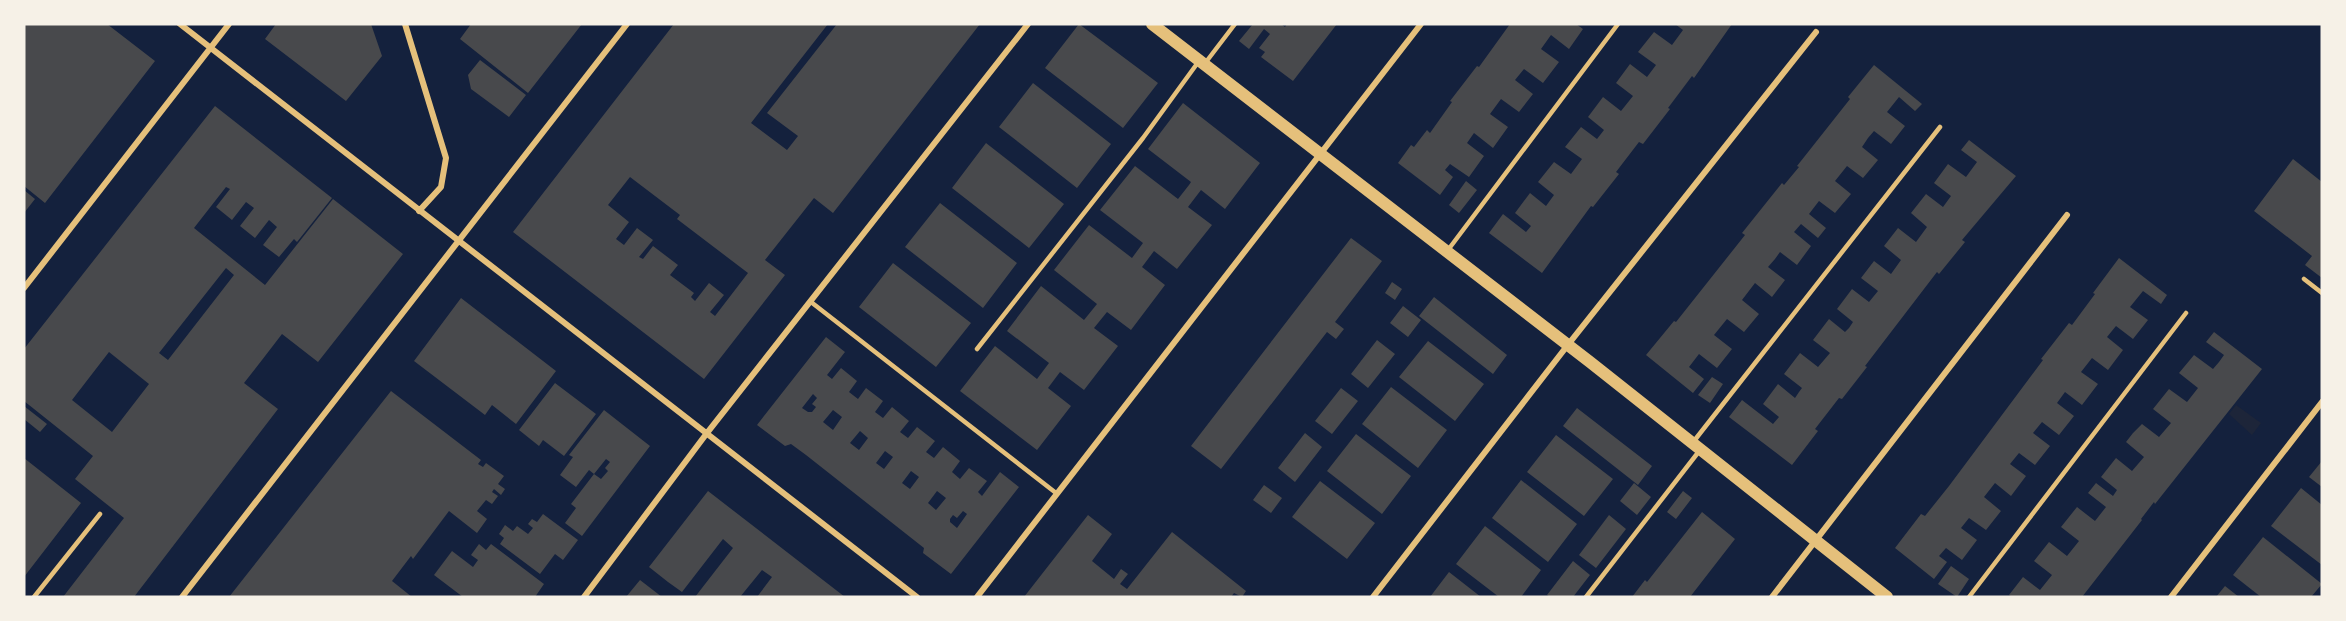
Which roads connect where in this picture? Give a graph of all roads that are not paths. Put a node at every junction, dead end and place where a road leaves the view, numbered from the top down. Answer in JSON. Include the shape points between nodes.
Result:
{"nodes":[{"id":1,"x":180,"y":24,"type":"edge"},
{"id":2,"x":229,"y":24,"type":"edge"},
{"id":3,"x":405,"y":24,"type":"edge"},
{"id":4,"x":627,"y":24,"type":"edge"},
{"id":5,"x":1028,"y":24,"type":"edge"},
{"id":6,"x":1152,"y":24,"type":"edge"},
{"id":7,"x":1235,"y":24,"type":"edge"},
{"id":8,"x":1421,"y":24,"type":"edge"},
{"id":9,"x":1618,"y":24,"type":"edge"},
{"id":10,"x":1816,"y":32,"type":"dead end"},
{"id":11,"x":211,"y":48,"type":"junction"},
{"id":12,"x":1202,"y":63,"type":"junction"},
{"id":13,"x":1940,"y":127,"type":"dead end"},
{"id":14,"x":1320,"y":154,"type":"junction"},
{"id":15,"x":419,"y":211,"type":"junction"},
{"id":16,"x":2067,"y":215,"type":"dead end"},
{"id":17,"x":458,"y":241,"type":"junction"},
{"id":18,"x":1446,"y":253,"type":"junction"},
{"id":19,"x":2304,"y":279,"type":"dead end"},
{"id":20,"x":24,"y":288,"type":"edge"},
{"id":21,"x":2322,"y":293,"type":"edge"},
{"id":22,"x":811,"y":302,"type":"junction"},
{"id":23,"x":2186,"y":313,"type":"dead end"},
{"id":24,"x":1567,"y":346,"type":"junction"},
{"id":25,"x":976,"y":349,"type":"dead end"},
{"id":26,"x":2322,"y":402,"type":"edge"},
{"id":27,"x":707,"y":433,"type":"junction"},
{"id":28,"x":1696,"y":447,"type":"junction"},
{"id":29,"x":1056,"y":494,"type":"junction"},
{"id":30,"x":100,"y":514,"type":"dead end"},
{"id":31,"x":1815,"y":541,"type":"junction"},
{"id":32,"x":34,"y":597,"type":"edge"},
{"id":33,"x":182,"y":597,"type":"edge"},
{"id":34,"x":584,"y":597,"type":"edge"},
{"id":35,"x":917,"y":597,"type":"edge"},
{"id":36,"x":977,"y":597,"type":"edge"},
{"id":37,"x":1373,"y":597,"type":"edge"},
{"id":38,"x":1586,"y":597,"type":"edge"},
{"id":39,"x":1772,"y":597,"type":"edge"},
{"id":40,"x":1887,"y":597,"type":"edge"},
{"id":41,"x":1969,"y":597,"type":"edge"},
{"id":42,"x":2170,"y":597,"type":"edge"}],
"edges":[{"from":1,"to":11,"type":"street"},
{"from":2,"to":11,"type":"street"},
{"from":3,"to":15,"type":"street","via":[[446,158],[441,187]]},
{"from":4,"to":17,"type":"street"},
{"from":5,"to":22,"type":"street"},
{"from":6,"to":12,"type":"main road"},
{"from":7,"to":12,"type":"lane"},
{"from":8,"to":14,"type":"street"},
{"from":9,"to":18,"type":"lane"},
{"from":10,"to":24,"type":"street"},
{"from":11,"to":15,"type":"street"},
{"from":11,"to":20,"type":"street"},
{"from":12,"to":14,"type":"main road"},
{"from":12,"to":25,"type":"lane"},
{"from":13,"to":28,"type":"lane"},
{"from":14,"to":18,"type":"main road"},
{"from":14,"to":29,"type":"street"},
{"from":15,"to":17,"type":"street"},
{"from":16,"to":31,"type":"street"},
{"from":17,"to":27,"type":"street"},
{"from":17,"to":33,"type":"street"},
{"from":18,"to":24,"type":"main road"},
{"from":19,"to":21,"type":"lane"},
{"from":22,"to":27,"type":"street"},
{"from":22,"to":29,"type":"lane"},
{"from":23,"to":41,"type":"lane"},
{"from":24,"to":28,"type":"main road"},
{"from":24,"to":37,"type":"street"},
{"from":26,"to":42,"type":"street"},
{"from":27,"to":34,"type":"street"},
{"from":27,"to":35,"type":"street"},
{"from":28,"to":31,"type":"main road"},
{"from":28,"to":38,"type":"lane"},
{"from":29,"to":36,"type":"street"},
{"from":30,"to":32,"type":"lane"},
{"from":31,"to":39,"type":"street"},
{"from":31,"to":40,"type":"main road"}]}
